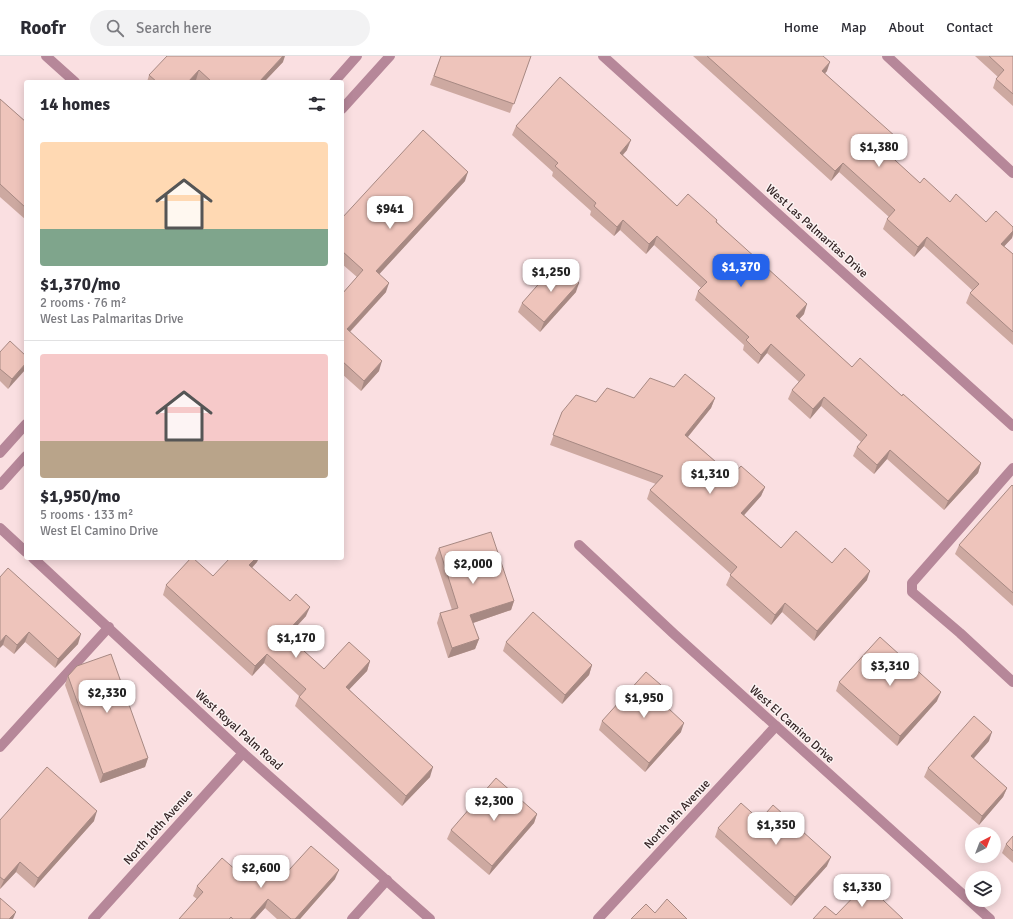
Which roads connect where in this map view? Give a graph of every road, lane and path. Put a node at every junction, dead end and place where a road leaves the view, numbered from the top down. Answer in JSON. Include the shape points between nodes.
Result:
{"nodes":[{"id":1,"x":46,"y":56,"type":"edge"},
{"id":2,"x":357,"y":56,"type":"edge"},
{"id":3,"x":390,"y":56,"type":"edge"},
{"id":4,"x":603,"y":56,"type":"edge"},
{"id":5,"x":886,"y":56,"type":"edge"},
{"id":6,"x":73,"y":80,"type":"edge"},
{"id":7,"x":336,"y":80,"type":"edge"},
{"id":8,"x":344,"y":107,"type":"edge"},
{"id":9,"x":1013,"y":173,"type":"edge"},
{"id":10,"x":24,"y":426,"type":"edge"},
{"id":11,"x":1013,"y":426,"type":"edge"},
{"id":12,"x":0,"y":452,"type":"edge"},
{"id":13,"x":24,"y":458,"type":"edge"},
{"id":14,"x":1013,"y":468,"type":"edge"},
{"id":15,"x":0,"y":485,"type":"edge"},
{"id":16,"x":0,"y":528,"type":"edge"},
{"id":17,"x":579,"y":545,"type":"dead end"},
{"id":18,"x":24,"y":550,"type":"edge"},
{"id":19,"x":35,"y":560,"type":"edge"},
{"id":20,"x":109,"y":628,"type":"junction"},
{"id":21,"x":1013,"y":682,"type":"edge"},
{"id":22,"x":776,"y":726,"type":"junction"},
{"id":23,"x":0,"y":747,"type":"edge"},
{"id":24,"x":243,"y":753,"type":"junction"},
{"id":25,"x":387,"y":880,"type":"junction"},
{"id":26,"x":93,"y":919,"type":"edge"},
{"id":27,"x":352,"y":919,"type":"edge"},
{"id":28,"x":430,"y":919,"type":"edge"},
{"id":29,"x":598,"y":919,"type":"edge"},
{"id":30,"x":990,"y":919,"type":"edge"}],
"edges":[{"from":1,"to":6,"type":"street"},
{"from":2,"to":7,"type":"street"},
{"from":3,"to":8,"type":"street"},
{"from":4,"to":11,"type":"street","name":"West Las Palmaritas Drive"},
{"from":5,"to":9,"type":"street"},
{"from":10,"to":12,"type":"street"},
{"from":13,"to":15,"type":"street"},
{"from":14,"to":21,"type":"street","via":[[912,583],[912,592]]},
{"from":16,"to":18,"type":"street"},
{"from":17,"to":22,"type":"street","name":"West El Camino Drive"},
{"from":19,"to":20,"type":"street","name":"West Royal Palm Road"},
{"from":20,"to":23,"type":"street"},
{"from":20,"to":24,"type":"street","name":"West Royal Palm Road"},
{"from":22,"to":29,"type":"street","name":"North 9th Avenue"},
{"from":22,"to":30,"type":"street","name":"West El Camino Drive"},
{"from":24,"to":25,"type":"street","name":"West Royal Palm Road"},
{"from":24,"to":26,"type":"street","name":"North 10th Avenue"},
{"from":25,"to":27,"type":"street"},
{"from":25,"to":28,"type":"street","name":"West Royal Palm Road"}]}
